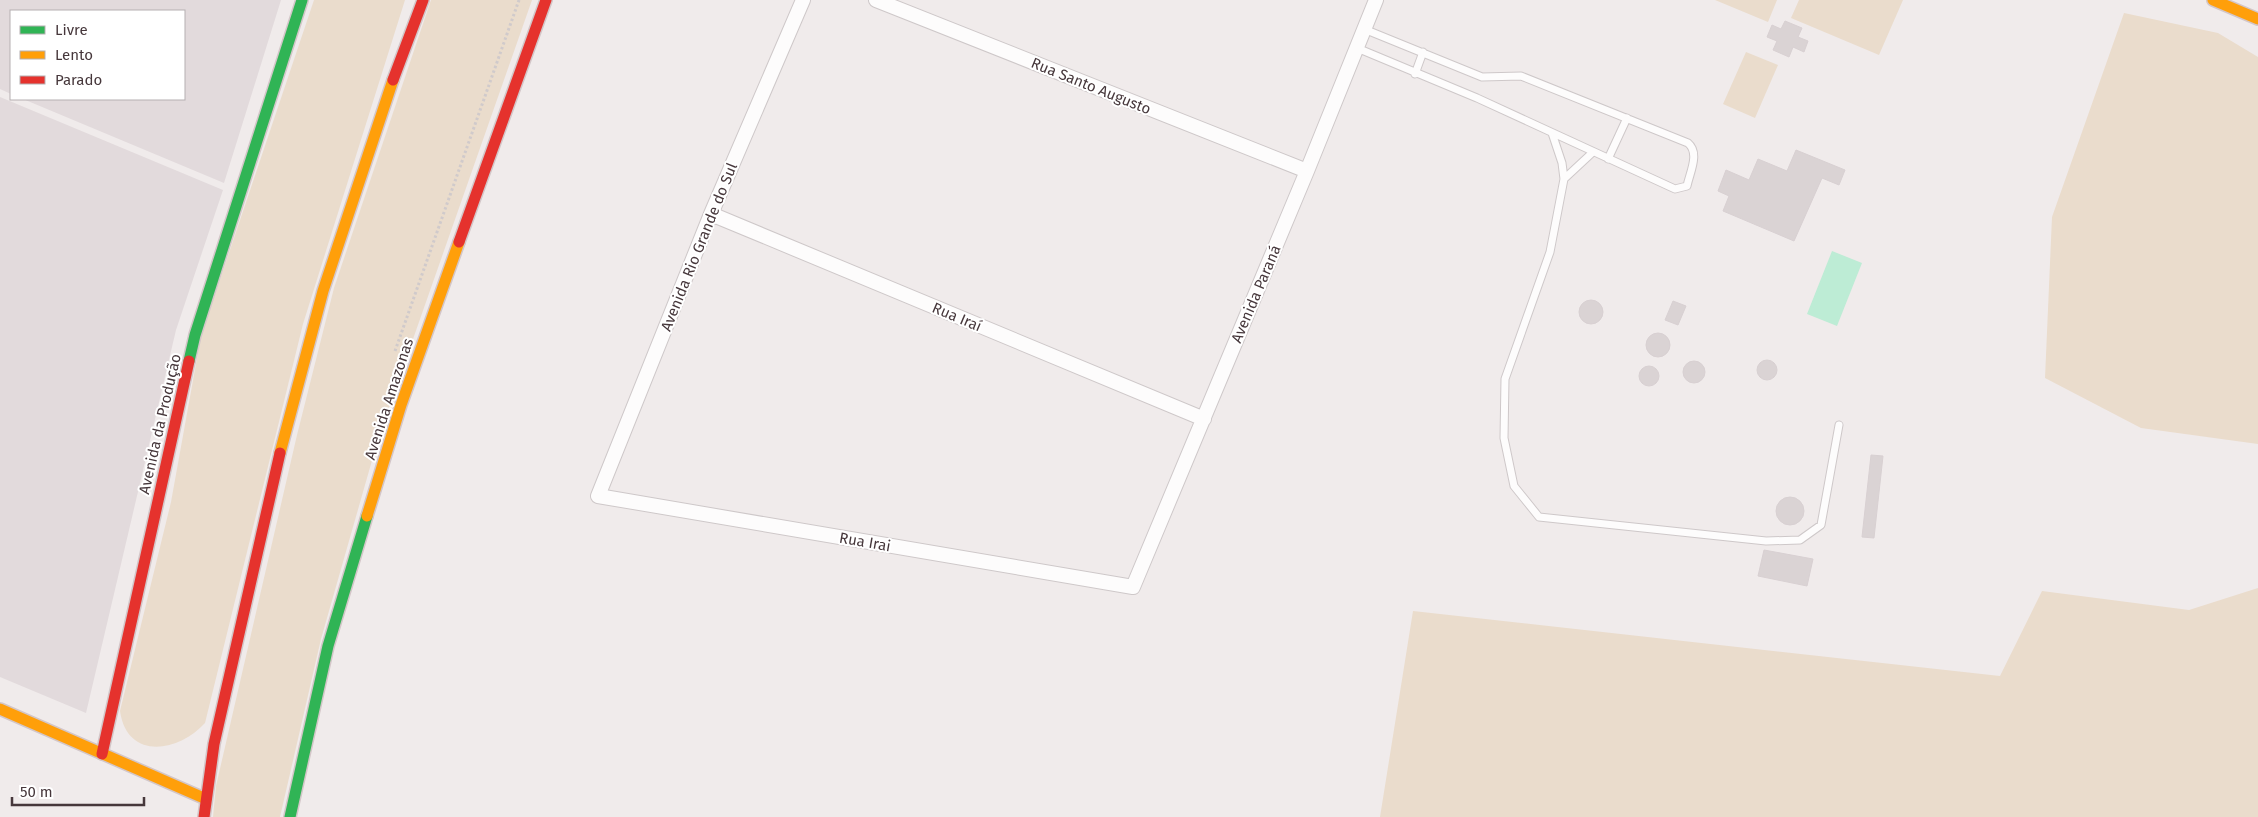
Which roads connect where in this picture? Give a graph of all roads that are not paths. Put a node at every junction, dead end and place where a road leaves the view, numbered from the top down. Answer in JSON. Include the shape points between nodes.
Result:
{"nodes":[{"id":1,"x":302,"y":0,"type":"edge"},
{"id":2,"x":421,"y":0,"type":"edge"},
{"id":3,"x":546,"y":0,"type":"edge"},
{"id":4,"x":803,"y":0,"type":"edge"},
{"id":5,"x":876,"y":0,"type":"edge"},
{"id":6,"x":1376,"y":0,"type":"edge"},
{"id":7,"x":2213,"y":0,"type":"edge"},
{"id":8,"x":2258,"y":19,"type":"edge"},
{"id":9,"x":1364,"y":29,"type":"junction"},
{"id":10,"x":1357,"y":48,"type":"junction"},
{"id":11,"x":1423,"y":52,"type":"junction"},
{"id":12,"x":1414,"y":74,"type":"junction"},
{"id":13,"x":1627,"y":118,"type":"junction"},
{"id":14,"x":1552,"y":133,"type":"junction"},
{"id":15,"x":1593,"y":152,"type":"junction"},
{"id":16,"x":1608,"y":159,"type":"junction"},
{"id":17,"x":1307,"y":172,"type":"junction"},
{"id":18,"x":1564,"y":179,"type":"junction"},
{"id":19,"x":711,"y":214,"type":"junction"},
{"id":20,"x":1204,"y":420,"type":"junction"},
{"id":21,"x":1839,"y":426,"type":"dead end"},
{"id":22,"x":598,"y":496,"type":"joint"},
{"id":23,"x":1133,"y":588,"type":"joint"},
{"id":24,"x":0,"y":709,"type":"edge"},
{"id":25,"x":102,"y":754,"type":"junction"},
{"id":26,"x":206,"y":800,"type":"junction"},
{"id":27,"x":204,"y":817,"type":"edge"},
{"id":28,"x":290,"y":817,"type":"edge"}],
"edges":[{"from":1,"to":25,"type":"main road","name":"Avenida da Produção","via":[[195,335]]},
{"from":2,"to":26,"type":"main road","via":[[316,319],[218,724]]},
{"from":3,"to":28,"type":"main road","name":"Avenida Amazonas","via":[[401,405],[328,646]]},
{"from":4,"to":19,"type":"street","name":"Avenida Rio Grande do Sul"},
{"from":5,"to":17,"type":"street","name":"Rua Santo Augusto"},
{"from":6,"to":9,"type":"street","name":"Avenida Paraná"},
{"from":7,"to":8,"type":"main road"},
{"from":9,"to":10,"type":"street","name":"Avenida Paraná"},
{"from":9,"to":11,"type":"lane"},
{"from":10,"to":12,"type":"lane"},
{"from":10,"to":17,"type":"street","name":"Avenida Paraná"},
{"from":11,"to":12,"type":"lane"},
{"from":11,"to":13,"type":"lane","via":[[1482,77],[1521,76]]},
{"from":12,"to":14,"type":"lane","via":[[1477,98]]},
{"from":13,"to":16,"type":"lane"},
{"from":13,"to":16,"type":"lane","via":[[1692,146],[1695,154],[1687,186],[1675,188]]},
{"from":14,"to":15,"type":"lane"},
{"from":14,"to":18,"type":"lane"},
{"from":15,"to":16,"type":"lane"},
{"from":15,"to":18,"type":"lane"},
{"from":17,"to":20,"type":"street","name":"Avenida Paraná"},
{"from":18,"to":21,"type":"lane","via":[[1550,252],[1505,379],[1504,438],[1514,486],[1539,517],[1766,541],[1800,540],[1820,525]]},
{"from":19,"to":20,"type":"street","name":"Rua Iraí"},
{"from":19,"to":22,"type":"street","name":"Avenida Rio Grande do Sul"},
{"from":20,"to":23,"type":"street","name":"Avenida Paraná"},
{"from":22,"to":23,"type":"street","name":"Rua Irai"},
{"from":24,"to":25,"type":"main road"},
{"from":25,"to":26,"type":"main road"},
{"from":26,"to":27,"type":"main road"}]}
